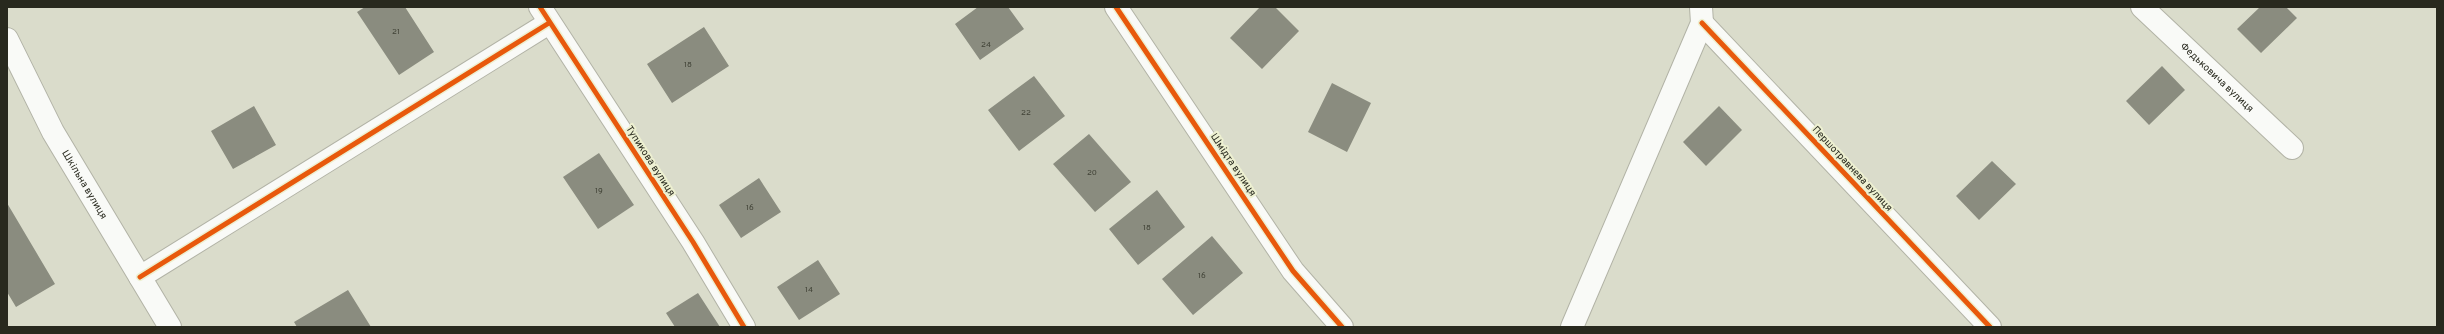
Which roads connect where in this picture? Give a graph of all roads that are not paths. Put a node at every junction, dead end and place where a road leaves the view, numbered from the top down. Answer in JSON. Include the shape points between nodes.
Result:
{"nodes":[{"id":1,"x":1116,"y":7,"type":"edge"},
{"id":2,"x":2142,"y":7,"type":"edge"},
{"id":3,"x":545,"y":15,"type":"edge"},
{"id":4,"x":1701,"y":15,"type":"edge"},
{"id":5,"x":7,"y":39,"type":"edge"},
{"id":6,"x":2292,"y":148,"type":"dead end"},
{"id":7,"x":140,"y":277,"type":"junction"},
{"id":8,"x":166,"y":326,"type":"edge"},
{"id":9,"x":744,"y":327,"type":"edge"},
{"id":10,"x":1342,"y":327,"type":"edge"},
{"id":11,"x":1572,"y":327,"type":"edge"},
{"id":12,"x":1990,"y":327,"type":"edge"}],
"edges":[{"from":1,"to":10,"type":"street","name":"Шмідта вулиця","via":[[1293,271]]},
{"from":2,"to":6,"type":"street","name":"Федьковича вулиця"},
{"from":3,"to":7,"type":"street"},
{"from":3,"to":9,"type":"street","name":"Тупикова вулиця","via":[[693,242]]},
{"from":4,"to":11,"type":"street"},
{"from":4,"to":12,"type":"street","name":"Першотравнева вулиця"},
{"from":5,"to":7,"type":"street","name":"Шкільна вулиця","via":[[53,132]]},
{"from":7,"to":8,"type":"street","name":"Шкільна вулиця"}]}
